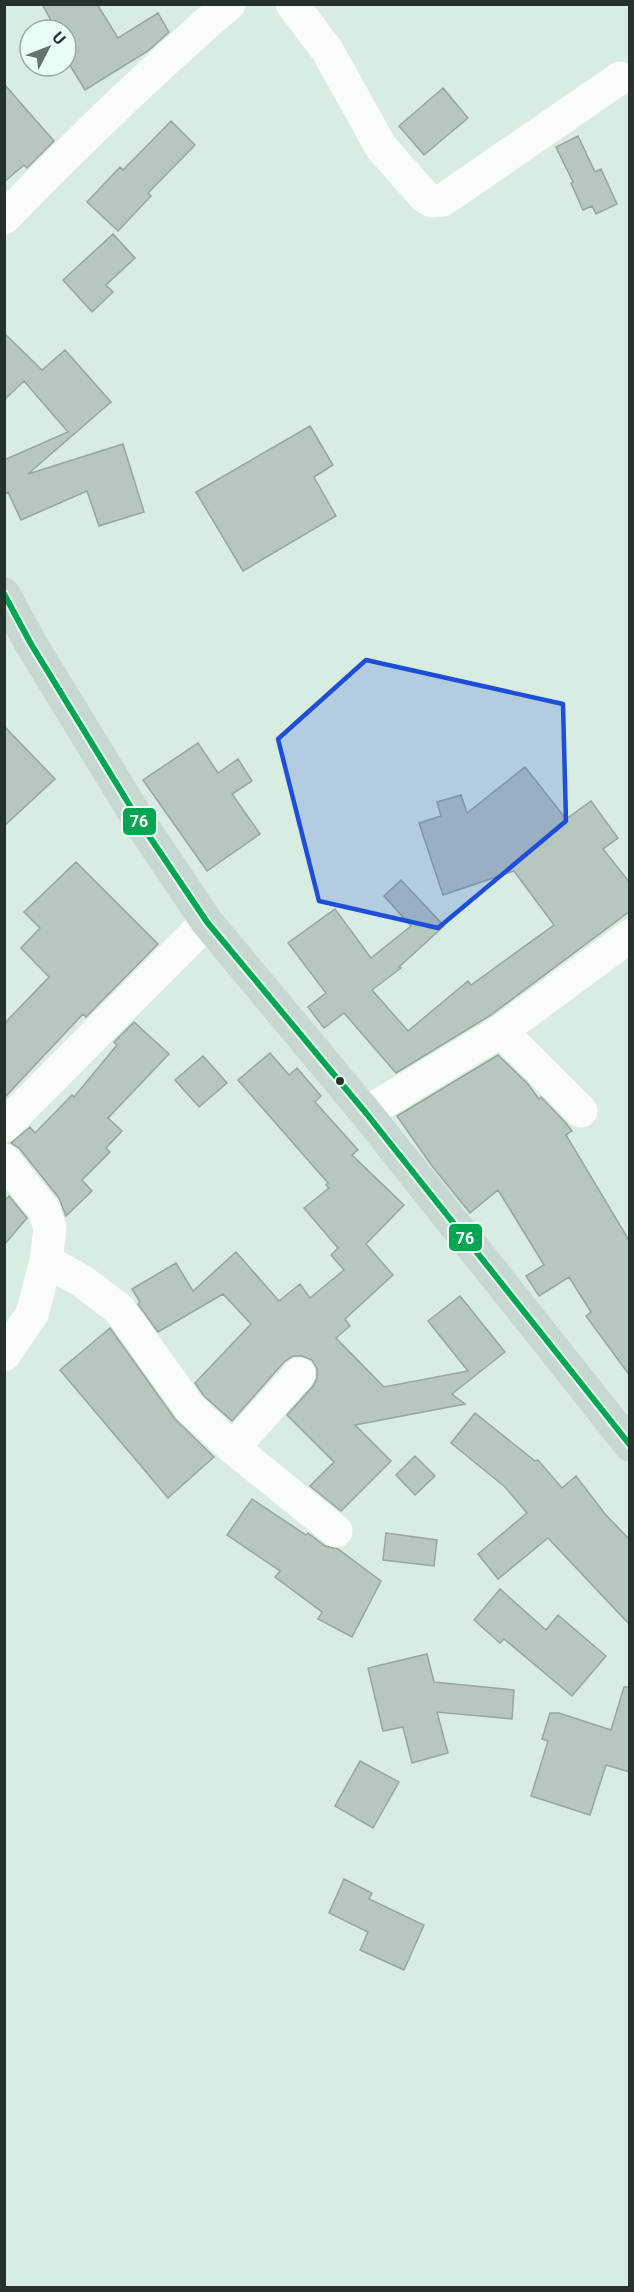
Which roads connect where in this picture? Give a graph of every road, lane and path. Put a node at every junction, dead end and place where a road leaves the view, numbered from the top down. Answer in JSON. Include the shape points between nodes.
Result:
{"nodes":[{"id":1,"x":229,"y":4,"type":"edge"},
{"id":2,"x":292,"y":4,"type":"edge"},
{"id":3,"x":620,"y":78,"type":"dead end"},
{"id":4,"x":4,"y":218,"type":"edge"},
{"id":5,"x":4,"y":594,"type":"edge"},
{"id":6,"x":207,"y":922,"type":"junction"},
{"id":7,"x":630,"y":936,"type":"edge"},
{"id":8,"x":501,"y":1031,"type":"junction"},
{"id":9,"x":581,"y":1111,"type":"dead end"},
{"id":10,"x":366,"y":1113,"type":"junction"},
{"id":11,"x":4,"y":1126,"type":"edge"},
{"id":12,"x":4,"y":1160,"type":"edge"},
{"id":13,"x":46,"y":1261,"type":"junction"},
{"id":14,"x":4,"y":1355,"type":"edge"},
{"id":15,"x":299,"y":1374,"type":"dead end"},
{"id":16,"x":630,"y":1445,"type":"edge"},
{"id":17,"x":234,"y":1448,"type":"junction"},
{"id":18,"x":336,"y":1531,"type":"dead end"}],
"edges":[{"from":1,"to":4,"type":"street","via":[[171,54]]},
{"from":2,"to":3,"type":"street","via":[[327,50],[381,147],[432,201],[443,200]]},
{"from":5,"to":6,"type":"highway","via":[[143,827]]},
{"from":6,"to":10,"type":"highway"},
{"from":6,"to":11,"type":"street"},
{"from":7,"to":8,"type":"street"},
{"from":8,"to":9,"type":"street"},
{"from":8,"to":10,"type":"street"},
{"from":10,"to":16,"type":"highway"},
{"from":12,"to":13,"type":"street","via":[[44,1210],[50,1228]]},
{"from":13,"to":14,"type":"street","via":[[32,1314]]},
{"from":13,"to":17,"type":"street","via":[[82,1281],[119,1309],[190,1408]]},
{"from":15,"to":17,"type":"street"},
{"from":17,"to":18,"type":"street"}]}
